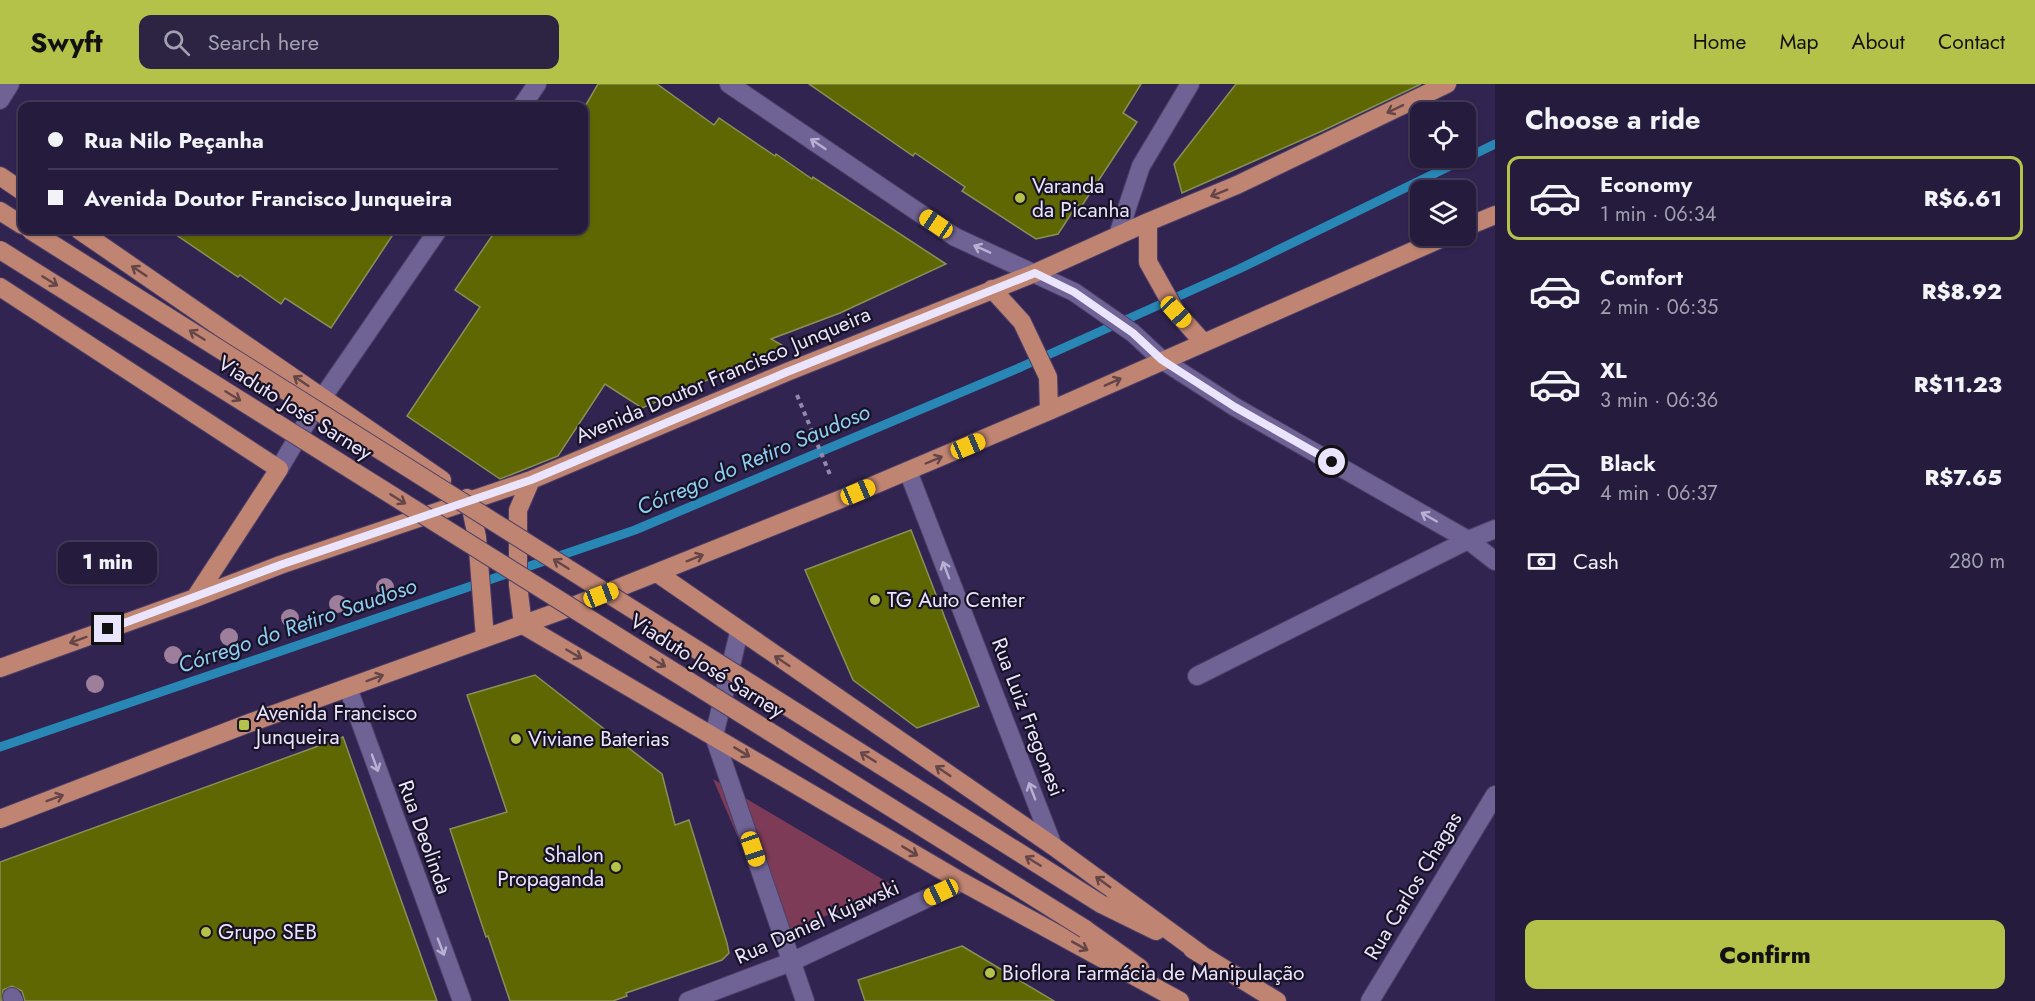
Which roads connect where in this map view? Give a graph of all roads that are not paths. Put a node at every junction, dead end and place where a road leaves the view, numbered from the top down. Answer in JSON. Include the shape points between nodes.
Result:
{"nodes":[{"id":1,"x":10,"y":84,"type":"edge"},
{"id":2,"x":537,"y":84,"type":"edge"},
{"id":3,"x":729,"y":84,"type":"edge"},
{"id":4,"x":1190,"y":84,"type":"edge"},
{"id":5,"x":1446,"y":84,"type":"edge"},
{"id":6,"x":0,"y":100,"type":"edge"},
{"id":7,"x":525,"y":102,"type":"edge"},
{"id":8,"x":0,"y":176,"type":"edge"},
{"id":9,"x":18,"y":188,"type":"edge"},
{"id":10,"x":0,"y":211,"type":"edge"},
{"id":11,"x":1495,"y":215,"type":"edge"},
{"id":12,"x":18,"y":222,"type":"edge"},
{"id":13,"x":1148,"y":222,"type":"junction"},
{"id":14,"x":1476,"y":224,"type":"edge"},
{"id":15,"x":36,"y":234,"type":"edge"},
{"id":16,"x":85,"y":234,"type":"edge"},
{"id":17,"x":435,"y":234,"type":"edge"},
{"id":18,"x":1118,"y":235,"type":"junction"},
{"id":19,"x":1424,"y":246,"type":"edge"},
{"id":20,"x":0,"y":250,"type":"edge"},
{"id":21,"x":1035,"y":273,"type":"junction"},
{"id":22,"x":0,"y":287,"type":"edge"},
{"id":23,"x":992,"y":289,"type":"junction"},
{"id":24,"x":1203,"y":342,"type":"junction"},
{"id":25,"x":1162,"y":360,"type":"junction"},
{"id":26,"x":324,"y":397,"type":"junction"},
{"id":27,"x":1049,"y":411,"type":"junction"},
{"id":28,"x":279,"y":470,"type":"junction"},
{"id":29,"x":908,"y":471,"type":"junction"},
{"id":30,"x":531,"y":480,"type":"junction"},
{"id":31,"x":469,"y":499,"type":"junction"},
{"id":32,"x":1495,"y":529,"type":"edge"},
{"id":33,"x":1468,"y":540,"type":"junction"},
{"id":34,"x":1495,"y":561,"type":"edge"},
{"id":35,"x":657,"y":573,"type":"junction"},
{"id":36,"x":195,"y":598,"type":"junction"},
{"id":37,"x":523,"y":624,"type":"junction"},
{"id":38,"x":740,"y":632,"type":"junction"},
{"id":39,"x":485,"y":638,"type":"junction"},
{"id":40,"x":0,"y":668,"type":"edge"},
{"id":41,"x":1197,"y":676,"type":"dead end"},
{"id":42,"x":348,"y":688,"type":"junction"},
{"id":43,"x":714,"y":736,"type":"junction"},
{"id":44,"x":1495,"y":795,"type":"edge"},
{"id":45,"x":0,"y":819,"type":"edge"},
{"id":46,"x":1053,"y":846,"type":"junction"},
{"id":47,"x":962,"y":882,"type":"junction"},
{"id":48,"x":1201,"y":954,"type":"junction"},
{"id":49,"x":791,"y":962,"type":"junction"},
{"id":50,"x":462,"y":1001,"type":"edge"},
{"id":51,"x":688,"y":1001,"type":"edge"},
{"id":52,"x":805,"y":1001,"type":"edge"},
{"id":53,"x":1180,"y":1001,"type":"edge"},
{"id":54,"x":1187,"y":1001,"type":"edge"},
{"id":55,"x":1277,"y":1001,"type":"edge"},
{"id":56,"x":1370,"y":1001,"type":"edge"}],
"edges":[{"from":1,"to":6,"type":"street"},
{"from":2,"to":7,"type":"street"},
{"from":21,"to":3,"type":"street","one_way":true,"via":[[955,237]]},
{"from":4,"to":18,"type":"street","via":[[1142,166]]},
{"from":5,"to":13,"type":"main road","name":"Avenida Doutor Francisco Junqueira","one_way":true,"via":[[1238,185]]},
{"from":8,"to":9,"type":"main road"},
{"from":10,"to":12,"type":"main road"},
{"from":11,"to":14,"type":"main road"},
{"from":13,"to":18,"type":"main road","name":"Avenida Doutor Francisco Junqueira"},
{"from":13,"to":24,"type":"main road","via":[[1148,262],[1176,312]]},
{"from":48,"to":15,"type":"main road","name":"Viaduto José Sarney","one_way":true,"bridge":true,"via":[[1101,904]]},
{"from":26,"to":16,"type":"main road","one_way":true},
{"from":17,"to":26,"type":"street"},
{"from":18,"to":21,"type":"main road","name":"Avenida Doutor Francisco Junqueira"},
{"from":19,"to":24,"type":"main road"},
{"from":20,"to":54,"type":"main road","name":"Viaduto José Sarney","one_way":true,"bridge":true,"via":[[1084,929]]},
{"from":21,"to":23,"type":"main road","name":"Avenida Doutor Francisco Junqueira"},
{"from":21,"to":25,"type":"street","via":[[1074,292],[1133,333]]},
{"from":22,"to":28,"type":"main road"},
{"from":23,"to":27,"type":"main road","via":[[1022,322],[1048,377]]},
{"from":23,"to":30,"type":"main road","name":"Avenida Doutor Francisco Junqueira"},
{"from":24,"to":25,"type":"main road"},
{"from":27,"to":25,"type":"main road","one_way":true},
{"from":33,"to":25,"type":"street","one_way":true,"via":[[1235,407]]},
{"from":26,"to":28,"type":"street"},
{"from":26,"to":31,"type":"main road"},
{"from":29,"to":27,"type":"main road","one_way":true},
{"from":28,"to":36,"type":"main road"},
{"from":35,"to":29,"type":"main road","one_way":true},
{"from":46,"to":29,"type":"street","name":"Rua Luiz Fregonesi","one_way":true},
{"from":30,"to":31,"type":"main road","name":"Avenida Doutor Francisco Junqueira"},
{"from":30,"to":37,"type":"main road","bridge":true,"via":[[518,510],[518,585]]},
{"from":31,"to":36,"type":"main road","name":"Avenida Doutor Francisco Junqueira"},
{"from":31,"to":39,"type":"main road","via":[[477,537]]},
{"from":32,"to":33,"type":"street"},
{"from":33,"to":34,"type":"street"},
{"from":33,"to":41,"type":"street"},
{"from":35,"to":37,"type":"main road"},
{"from":35,"to":38,"type":"main road"},
{"from":36,"to":40,"type":"main road","name":"Avenida Doutor Francisco Junqueira","one_way":true},
{"from":37,"to":39,"type":"main road"},
{"from":37,"to":43,"type":"main road","one_way":true},
{"from":38,"to":43,"type":"street"},
{"from":46,"to":38,"type":"main road","one_way":true},
{"from":42,"to":39,"type":"main road","one_way":true},
{"from":45,"to":42,"type":"main road","one_way":true},
{"from":42,"to":50,"type":"street","name":"Rua Deolinda","one_way":true},
{"from":43,"to":47,"type":"main road","one_way":true},
{"from":43,"to":49,"type":"street"},
{"from":44,"to":56,"type":"street","name":"Rua Carlos Chagas"},
{"from":48,"to":46,"type":"main road","one_way":true},
{"from":47,"to":49,"type":"street","name":"Rua Daniel Kujawski"},
{"from":47,"to":53,"type":"main road","one_way":true},
{"from":48,"to":55,"type":"main road"},
{"from":49,"to":51,"type":"street","name":"Rua Daniel Kujawski"},
{"from":49,"to":52,"type":"street"}]}
